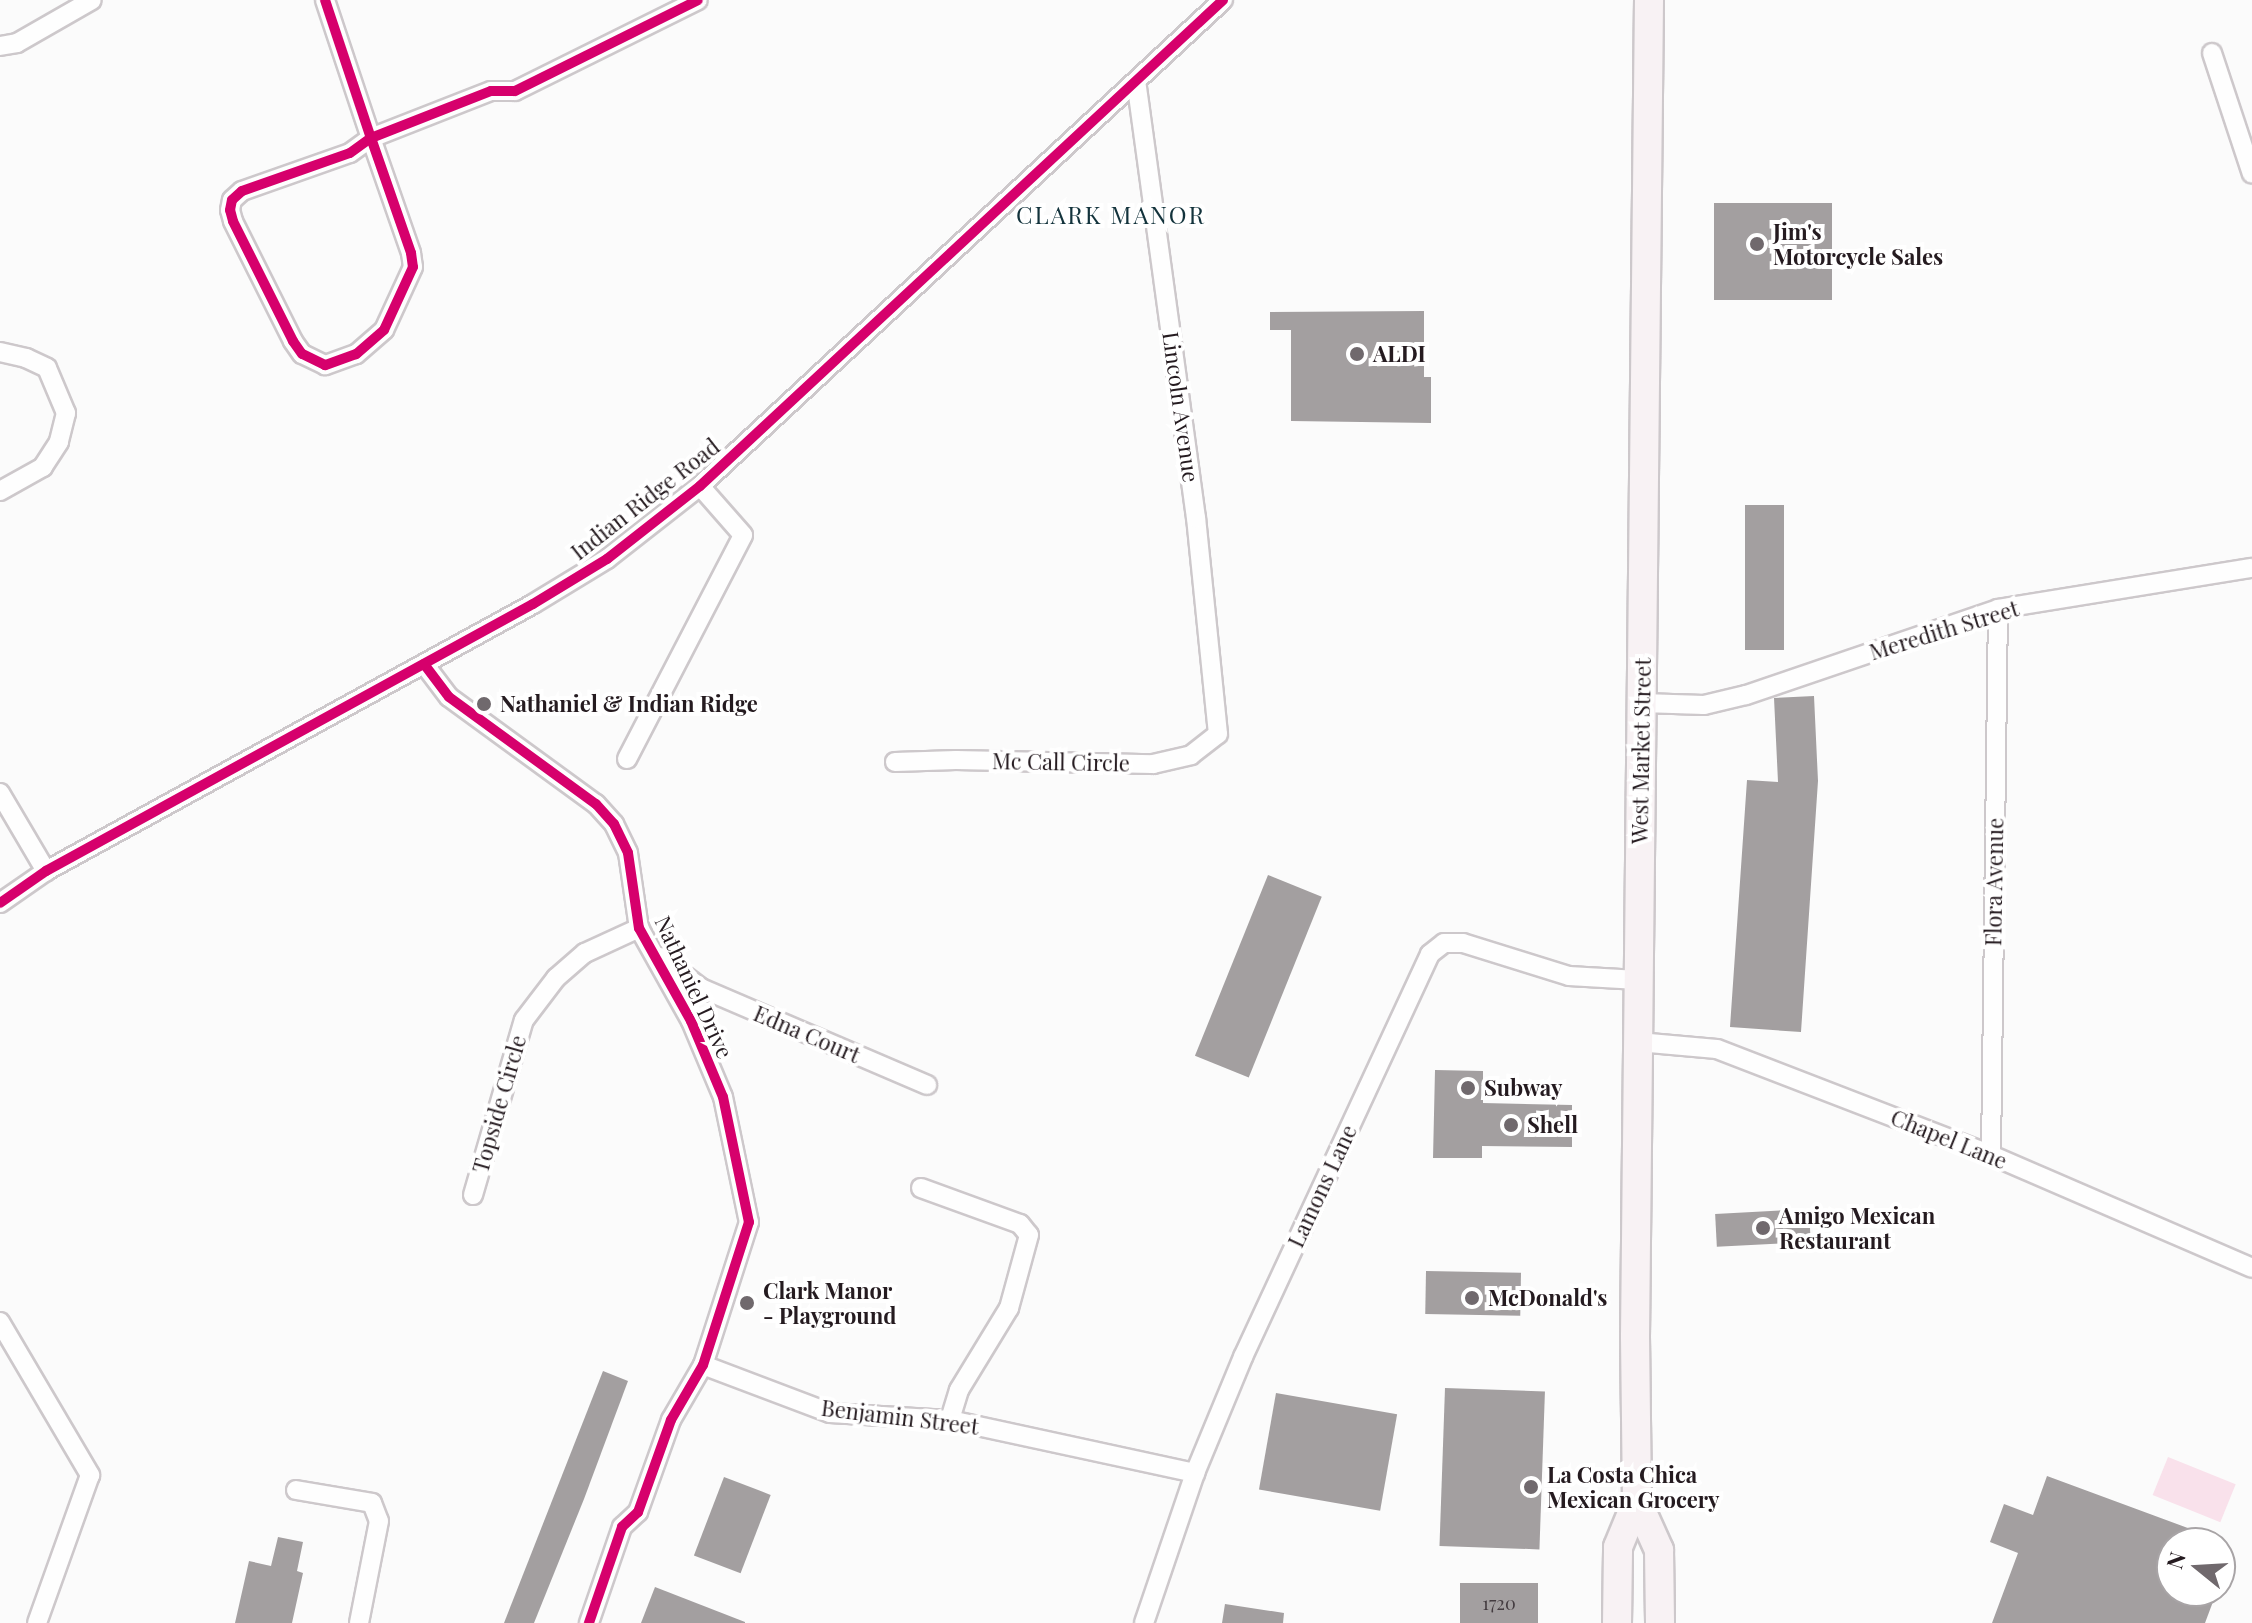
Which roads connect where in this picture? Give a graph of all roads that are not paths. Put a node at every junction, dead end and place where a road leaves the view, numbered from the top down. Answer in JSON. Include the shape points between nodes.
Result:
{"nodes":[{"id":1,"x":92,"y":0,"type":"edge"},
{"id":2,"x":325,"y":0,"type":"edge"},
{"id":3,"x":698,"y":0,"type":"edge"},
{"id":4,"x":1223,"y":0,"type":"edge"},
{"id":5,"x":1649,"y":0,"type":"edge"},
{"id":6,"x":0,"y":46,"type":"edge"},
{"id":7,"x":2212,"y":53,"type":"dead end"},
{"id":8,"x":1136,"y":82,"type":"junction"},
{"id":9,"x":371,"y":138,"type":"junction"},
{"id":10,"x":2252,"y":174,"type":"edge"},
{"id":11,"x":0,"y":352,"type":"edge"},
{"id":12,"x":700,"y":486,"type":"junction"},
{"id":13,"x":0,"y":491,"type":"edge"},
{"id":14,"x":2252,"y":568,"type":"edge"},
{"id":15,"x":1998,"y":609,"type":"junction"},
{"id":16,"x":424,"y":664,"type":"junction"},
{"id":17,"x":1642,"y":703,"type":"junction"},
{"id":18,"x":1218,"y":734,"type":"joint"},
{"id":19,"x":627,"y":759,"type":"dead end"},
{"id":20,"x":895,"y":762,"type":"dead end"},
{"id":21,"x":0,"y":793,"type":"edge"},
{"id":22,"x":46,"y":871,"type":"junction"},
{"id":23,"x":0,"y":903,"type":"edge"},
{"id":24,"x":639,"y":928,"type":"junction"},
{"id":25,"x":651,"y":950,"type":"junction"},
{"id":26,"x":1638,"y":980,"type":"junction"},
{"id":27,"x":1638,"y":1042,"type":"junction"},
{"id":28,"x":927,"y":1085,"type":"dead end"},
{"id":29,"x":1991,"y":1155,"type":"junction"},
{"id":30,"x":921,"y":1188,"type":"dead end"},
{"id":31,"x":473,"y":1195,"type":"dead end"},
{"id":32,"x":2252,"y":1268,"type":"edge"},
{"id":33,"x":0,"y":1322,"type":"edge"},
{"id":34,"x":703,"y":1365,"type":"junction"},
{"id":35,"x":950,"y":1420,"type":"junction"},
{"id":36,"x":1195,"y":1473,"type":"junction"},
{"id":37,"x":296,"y":1490,"type":"dead end"},
{"id":38,"x":1637,"y":1501,"type":"junction"},
{"id":39,"x":37,"y":1623,"type":"edge"},
{"id":40,"x":359,"y":1623,"type":"edge"},
{"id":41,"x":589,"y":1623,"type":"edge"},
{"id":42,"x":1144,"y":1623,"type":"edge"},
{"id":43,"x":1617,"y":1623,"type":"edge"},
{"id":44,"x":1660,"y":1623,"type":"edge"}],
"edges":[{"from":1,"to":6,"type":"street","via":[[17,43]]},
{"from":2,"to":9,"type":"street"},
{"from":3,"to":9,"type":"street","via":[[515,91],[491,91]]},
{"from":4,"to":8,"type":"street","name":"Indian Ridge Road"},
{"from":5,"to":17,"type":"main road","name":"West Market Street"},
{"from":7,"to":10,"type":"street"},
{"from":8,"to":12,"type":"street","name":"Indian Ridge Road"},
{"from":8,"to":18,"type":"street","name":"Lincoln Avenue","via":[[1196,518]]},
{"from":9,"to":9,"type":"street","via":[[350,153],[242,191],[232,200],[230,210],[293,341],[302,354],[325,365],[356,354],[384,330],[413,267]]},
{"from":11,"to":13,"type":"street","via":[[47,368],[66,413],[59,442],[43,467]]},
{"from":12,"to":16,"type":"street","name":"Indian Ridge Road","via":[[607,559]]},
{"from":12,"to":19,"type":"street","via":[[743,535]]},
{"from":14,"to":15,"type":"street","name":"Meredith Street"},
{"from":15,"to":17,"type":"street","name":"Meredith Street","via":[[1746,695],[1704,705]]},
{"from":15,"to":29,"type":"street","name":"Flora Avenue"},
{"from":16,"to":22,"type":"street","name":"Indian Ridge Road"},
{"from":16,"to":24,"type":"street","name":"Nathaniel Drive","via":[[449,697],[596,804],[614,824],[628,853]]},
{"from":17,"to":26,"type":"main road","name":"West Market Street"},
{"from":18,"to":20,"type":"street","name":"Mc Call Circle","via":[[1191,755],[1153,764]]},
{"from":21,"to":22,"type":"street"},
{"from":22,"to":23,"type":"street","name":"Indian Ridge Road"},
{"from":24,"to":25,"type":"street","name":"Nathaniel Drive"},
{"from":24,"to":31,"type":"street","name":"Topside Circle","via":[[585,953],[556,978],[524,1020]]},
{"from":25,"to":28,"type":"street","name":"Edna Court","via":[[701,988]]},
{"from":25,"to":34,"type":"street","name":"Nathaniel Drive","via":[[680,998],[723,1097],[749,1222]]},
{"from":26,"to":27,"type":"main road","name":"West Market Street"},
{"from":26,"to":36,"type":"street","name":"Lamons Lane","via":[[1569,976],[1463,943],[1444,943],[1430,954],[1243,1357]]},
{"from":27,"to":29,"type":"street","name":"Chapel Lane","via":[[1717,1049]]},
{"from":27,"to":38,"type":"main road","name":"West Market Street"},
{"from":29,"to":32,"type":"street","name":"Chapel Lane"},
{"from":30,"to":35,"type":"street","via":[[1020,1224],[1029,1235],[1009,1308],[959,1390]]},
{"from":33,"to":39,"type":"street","via":[[90,1475]]},
{"from":34,"to":35,"type":"street","name":"Benjamin Street","via":[[830,1413]]},
{"from":34,"to":41,"type":"street","name":"Nathaniel Drive","via":[[671,1420],[638,1512],[622,1527]]},
{"from":35,"to":36,"type":"street","name":"Benjamin Street"},
{"from":36,"to":42,"type":"street","name":"Lamons Lane"},
{"from":37,"to":40,"type":"street","via":[[372,1503],[379,1521]]},
{"from":38,"to":43,"type":"main road","name":"West Market Street","via":[[1618,1547]]},
{"from":38,"to":44,"type":"main road","name":"West Market Street","via":[[1659,1550]]}]}
